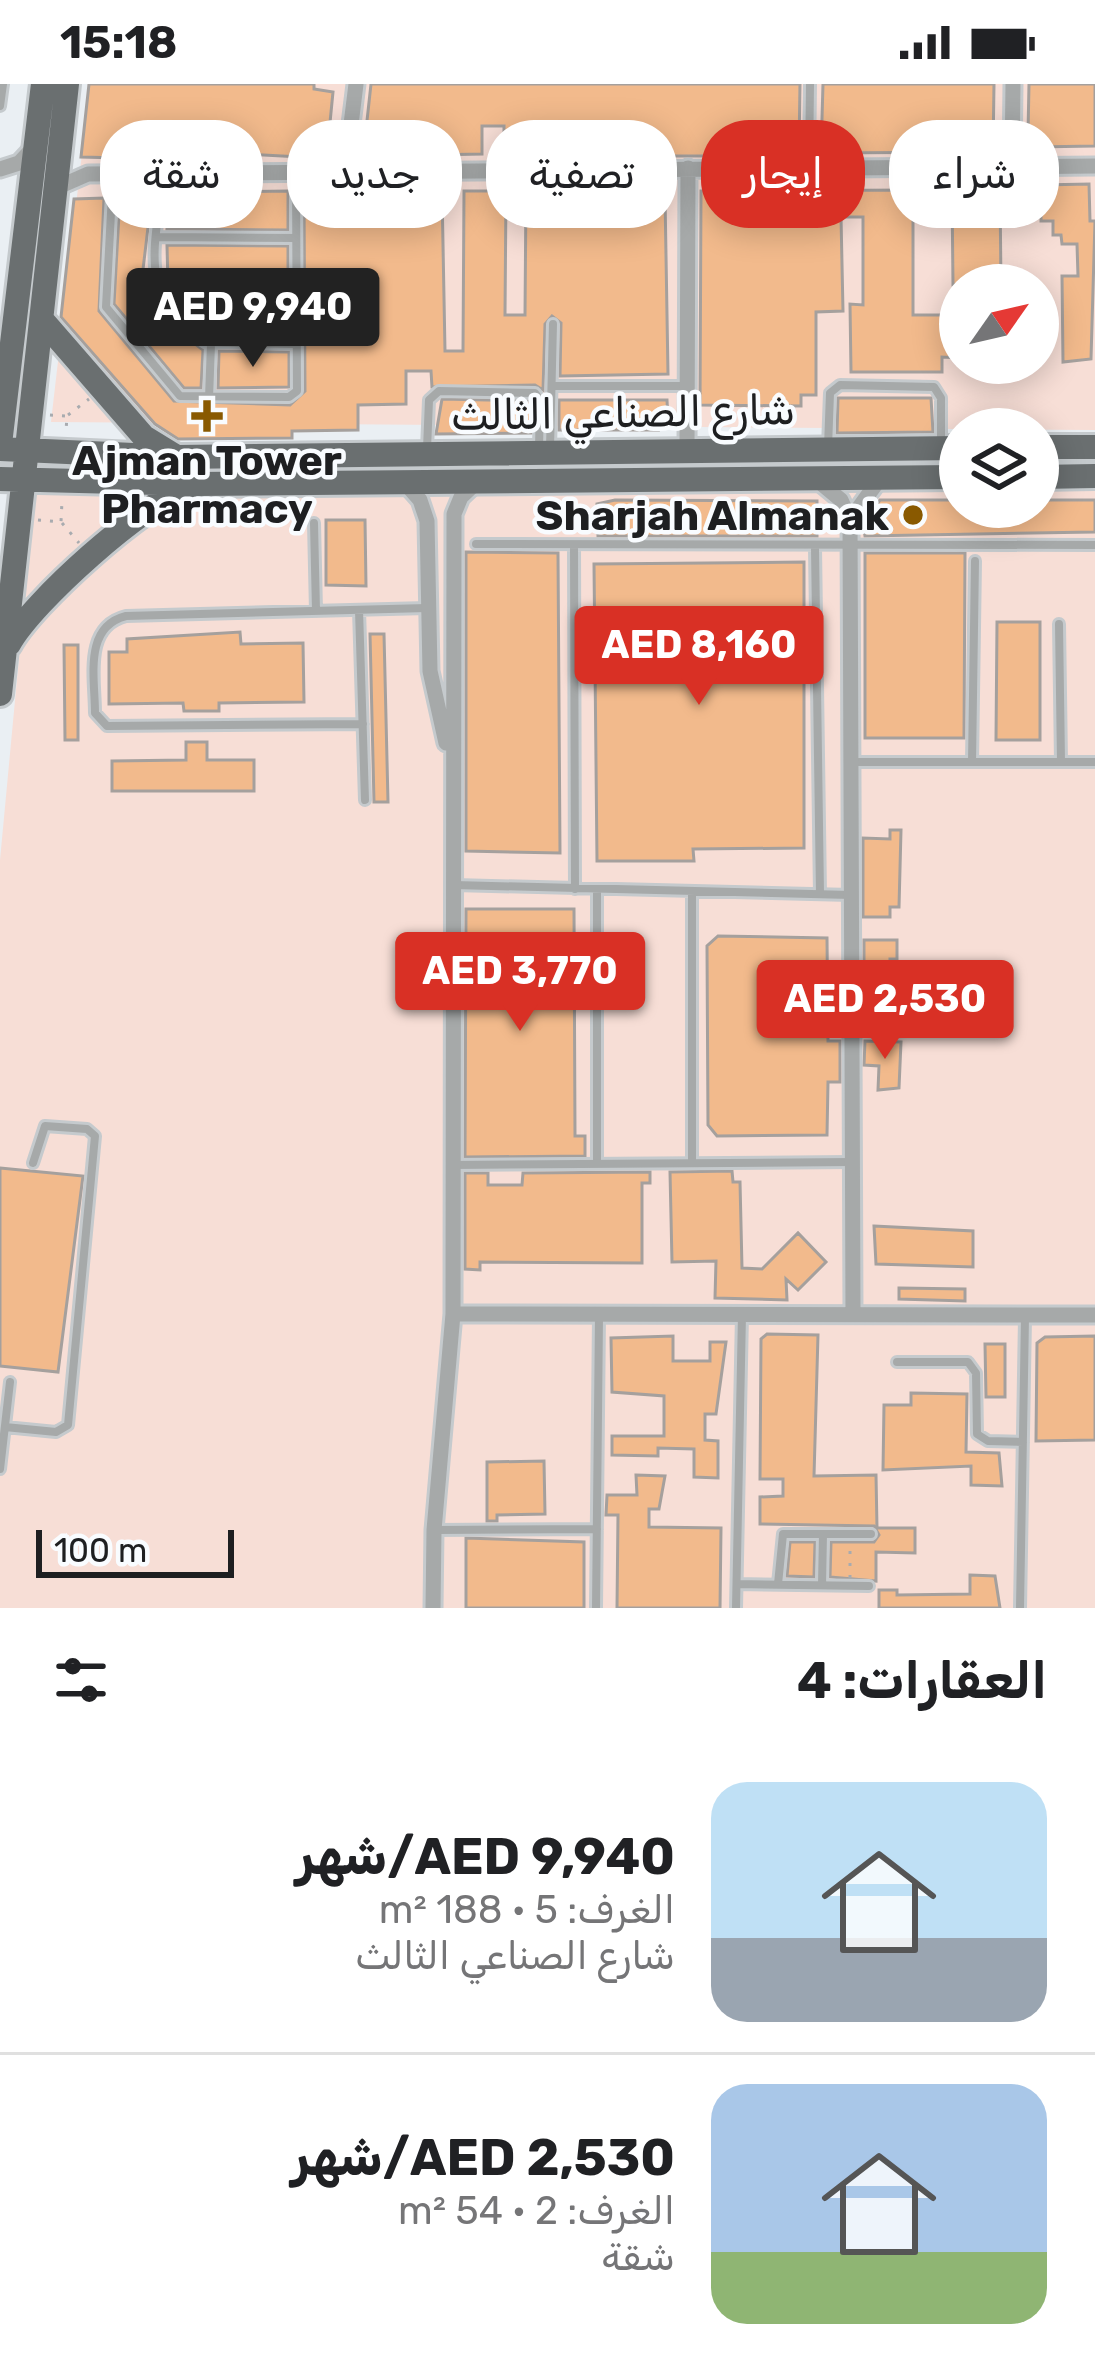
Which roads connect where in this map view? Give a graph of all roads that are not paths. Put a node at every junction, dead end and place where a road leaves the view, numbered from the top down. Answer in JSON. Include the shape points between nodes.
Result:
{"nodes":[{"id":1,"x":2,"y":84,"type":"edge"},
{"id":2,"x":43,"y":84,"type":"edge"},
{"id":3,"x":67,"y":84,"type":"edge"},
{"id":4,"x":356,"y":84,"type":"edge"},
{"id":5,"x":810,"y":84,"type":"edge"},
{"id":6,"x":1013,"y":84,"type":"edge"},
{"id":7,"x":0,"y":106,"type":"edge"},
{"id":8,"x":352,"y":120,"type":"edge"},
{"id":9,"x":810,"y":120,"type":"edge"},
{"id":10,"x":1013,"y":120,"type":"edge"},
{"id":11,"x":48,"y":144,"type":"junction"},
{"id":12,"x":1059,"y":166,"type":"edge"},
{"id":13,"x":1095,"y":166,"type":"edge"},
{"id":14,"x":0,"y":169,"type":"edge"},
{"id":15,"x":688,"y":169,"type":"junction"},
{"id":16,"x":701,"y":169,"type":"edge"},
{"id":17,"x":462,"y":172,"type":"edge"},
{"id":18,"x":88,"y":174,"type":"junction"},
{"id":19,"x":100,"y":174,"type":"edge"},
{"id":20,"x":56,"y":188,"type":"junction"},
{"id":21,"x":110,"y":228,"type":"edge"},
{"id":22,"x":158,"y":228,"type":"edge"},
{"id":23,"x":296,"y":228,"type":"edge"},
{"id":24,"x":157,"y":237,"type":"junction"},
{"id":25,"x":296,"y":238,"type":"junction"},
{"id":26,"x":297,"y":290,"type":"junction"},
{"id":27,"x":157,"y":292,"type":"junction"},
{"id":28,"x":17,"y":321,"type":"junction"},
{"id":29,"x":44,"y":322,"type":"junction"},
{"id":30,"x":553,"y":324,"type":"dead end"},
{"id":31,"x":211,"y":344,"type":"junction"},
{"id":32,"x":297,"y":344,"type":"junction"},
{"id":33,"x":0,"y":347,"type":"edge"},
{"id":34,"x":552,"y":386,"type":"junction"},
{"id":35,"x":687,"y":386,"type":"junction"},
{"id":36,"x":209,"y":398,"type":"junction"},
{"id":37,"x":943,"y":408,"type":"edge"},
{"id":38,"x":0,"y":447,"type":"edge"},
{"id":39,"x":1095,"y":447,"type":"edge"},
{"id":40,"x":939,"y":448,"type":"edge"},
{"id":41,"x":1059,"y":448,"type":"edge"},
{"id":42,"x":828,"y":449,"type":"junction"},
{"id":43,"x":686,"y":450,"type":"junction"},
{"id":44,"x":27,"y":451,"type":"junction"},
{"id":45,"x":551,"y":451,"type":"junction"},
{"id":46,"x":427,"y":453,"type":"junction"},
{"id":47,"x":178,"y":457,"type":"junction"},
{"id":48,"x":1059,"y":476,"type":"edge"},
{"id":49,"x":1095,"y":476,"type":"edge"},
{"id":50,"x":881,"y":477,"type":"junction"},
{"id":51,"x":939,"y":477,"type":"edge"},
{"id":52,"x":815,"y":478,"type":"junction"},
{"id":53,"x":12,"y":479,"type":"edge"},
{"id":54,"x":400,"y":479,"type":"junction"},
{"id":55,"x":491,"y":479,"type":"junction"},
{"id":56,"x":198,"y":484,"type":"junction"},
{"id":57,"x":850,"y":520,"type":"junction"},
{"id":58,"x":314,"y":524,"type":"dead end"},
{"id":59,"x":476,"y":544,"type":"dead end"},
{"id":60,"x":1095,"y":544,"type":"edge"},
{"id":61,"x":574,"y":545,"type":"junction"},
{"id":62,"x":815,"y":548,"type":"junction"},
{"id":63,"x":850,"y":548,"type":"junction"},
{"id":64,"x":975,"y":562,"type":"dead end"},
{"id":65,"x":428,"y":608,"type":"junction"},
{"id":66,"x":359,"y":610,"type":"junction"},
{"id":67,"x":316,"y":611,"type":"junction"},
{"id":68,"x":1059,"y":624,"type":"dead end"},
{"id":69,"x":4,"y":657,"type":"junction"},
{"id":70,"x":0,"y":694,"type":"edge"},
{"id":71,"x":363,"y":724,"type":"junction"},
{"id":72,"x":451,"y":757,"type":"junction"},
{"id":73,"x":851,"y":762,"type":"junction"},
{"id":74,"x":972,"y":762,"type":"junction"},
{"id":75,"x":1061,"y":762,"type":"junction"},
{"id":76,"x":1095,"y":762,"type":"edge"},
{"id":77,"x":365,"y":800,"type":"dead end"},
{"id":78,"x":454,"y":885,"type":"junction"},
{"id":79,"x":575,"y":890,"type":"junction"},
{"id":80,"x":597,"y":890,"type":"junction"},
{"id":81,"x":692,"y":892,"type":"junction"},
{"id":82,"x":820,"y":894,"type":"junction"},
{"id":83,"x":852,"y":895,"type":"junction"},
{"id":84,"x":692,"y":1161,"type":"junction"},
{"id":85,"x":853,"y":1162,"type":"junction"},
{"id":86,"x":33,"y":1163,"type":"dead end"},
{"id":87,"x":598,"y":1163,"type":"junction"},
{"id":88,"x":452,"y":1165,"type":"junction"},
{"id":89,"x":742,"y":1312,"type":"junction"},
{"id":90,"x":454,"y":1314,"type":"junction"},
{"id":91,"x":598,"y":1314,"type":"junction"},
{"id":92,"x":853,"y":1314,"type":"junction"},
{"id":93,"x":1025,"y":1315,"type":"junction"},
{"id":94,"x":1095,"y":1315,"type":"edge"},
{"id":95,"x":897,"y":1362,"type":"dead end"},
{"id":96,"x":10,"y":1382,"type":"dead end"},
{"id":97,"x":5,"y":1427,"type":"junction"},
{"id":98,"x":1023,"y":1442,"type":"junction"},
{"id":99,"x":0,"y":1469,"type":"edge"},
{"id":100,"x":597,"y":1528,"type":"junction"},
{"id":101,"x":434,"y":1530,"type":"junction"},
{"id":102,"x":824,"y":1534,"type":"junction"},
{"id":103,"x":871,"y":1534,"type":"dead end"},
{"id":104,"x":737,"y":1584,"type":"junction"},
{"id":105,"x":778,"y":1585,"type":"junction"},
{"id":106,"x":822,"y":1585,"type":"junction"},
{"id":107,"x":869,"y":1586,"type":"dead end"},
{"id":108,"x":433,"y":1608,"type":"edge"},
{"id":109,"x":596,"y":1608,"type":"edge"},
{"id":110,"x":736,"y":1608,"type":"edge"},
{"id":111,"x":1020,"y":1608,"type":"edge"}],
"edges":[{"from":1,"to":7,"type":"lane"},
{"from":2,"to":11,"type":"main road"},
{"from":3,"to":11,"type":"main road"},
{"from":4,"to":8,"type":"street"},
{"from":5,"to":9,"type":"lane"},
{"from":6,"to":10,"type":"street"},
{"from":11,"to":14,"type":"street"},
{"from":11,"to":18,"type":"street"},
{"from":11,"to":20,"type":"main road"},
{"from":11,"to":28,"type":"main road"},
{"from":12,"to":13,"type":"street"},
{"from":15,"to":16,"type":"street"},
{"from":15,"to":17,"type":"street"},
{"from":15,"to":35,"type":"street"},
{"from":18,"to":19,"type":"street"},
{"from":18,"to":20,"type":"street"},
{"from":20,"to":29,"type":"main road"},
{"from":21,"to":36,"type":"lane","via":[[106,308],[176,393]]},
{"from":22,"to":24,"type":"lane"},
{"from":23,"to":25,"type":"lane"},
{"from":24,"to":25,"type":"lane"},
{"from":24,"to":27,"type":"lane"},
{"from":25,"to":26,"type":"lane"},
{"from":26,"to":27,"type":"lane"},
{"from":26,"to":32,"type":"lane"},
{"from":27,"to":31,"type":"lane"},
{"from":28,"to":33,"type":"main road"},
{"from":28,"to":38,"type":"main road"},
{"from":29,"to":44,"type":"main road"},
{"from":29,"to":47,"type":"main road","via":[[144,437]]},
{"from":30,"to":34,"type":"lane"},
{"from":31,"to":32,"type":"lane"},
{"from":31,"to":36,"type":"lane"},
{"from":32,"to":36,"type":"lane","via":[[292,396]]},
{"from":34,"to":35,"type":"lane"},
{"from":34,"to":45,"type":"lane"},
{"from":35,"to":43,"type":"street"},
{"from":37,"to":42,"type":"lane","via":[[934,387],[837,385]]},
{"from":38,"to":44,"type":"main road","name":"شارع الصناعي الثالث"},
{"from":39,"to":41,"type":"main road"},
{"from":40,"to":42,"type":"main road","name":"شارع الصناعي الثالث"},
{"from":42,"to":43,"type":"main road","name":"شارع الصناعي الثالث"},
{"from":43,"to":45,"type":"main road","name":"شارع الصناعي الثالث"},
{"from":44,"to":47,"type":"main road","name":"شارع الصناعي الثالث"},
{"from":44,"to":53,"type":"main road"},
{"from":45,"to":46,"type":"main road","name":"شارع الصناعي الثالث"},
{"from":45,"to":46,"type":"lane","via":[[535,393],[439,391],[429,400]]},
{"from":45,"to":55,"type":"main road","via":[[558,462],[510,463]]},
{"from":46,"to":47,"type":"main road","name":"شارع الصناعي الثالث"},
{"from":48,"to":49,"type":"main road"},
{"from":50,"to":51,"type":"main road","name":"شارع الصناعي الثالث"},
{"from":50,"to":52,"type":"main road","name":"شارع الصناعي الثالث"},
{"from":50,"to":57,"type":"street"},
{"from":52,"to":55,"type":"main road","name":"شارع الصناعي الثالث"},
{"from":52,"to":57,"type":"street","via":[[834,491]]},
{"from":53,"to":56,"type":"main road","name":"شارع الصناعي الثالث"},
{"from":53,"to":69,"type":"main road"},
{"from":54,"to":55,"type":"main road","name":"شارع الصناعي الثالث"},
{"from":54,"to":56,"type":"main road","name":"شارع الصناعي الثالث"},
{"from":54,"to":65,"type":"street","via":[[427,520]]},
{"from":55,"to":72,"type":"street","via":[[461,497],[454,514]]},
{"from":56,"to":69,"type":"main road","via":[[160,500],[29,614]]},
{"from":57,"to":63,"type":"street"},
{"from":58,"to":67,"type":"lane"},
{"from":59,"to":61,"type":"lane"},
{"from":60,"to":63,"type":"lane"},
{"from":61,"to":62,"type":"lane"},
{"from":61,"to":79,"type":"lane"},
{"from":62,"to":63,"type":"lane"},
{"from":62,"to":82,"type":"lane"},
{"from":63,"to":73,"type":"street"},
{"from":64,"to":74,"type":"lane"},
{"from":65,"to":66,"type":"lane"},
{"from":65,"to":72,"type":"street","via":[[430,671]]},
{"from":66,"to":67,"type":"lane"},
{"from":66,"to":71,"type":"lane"},
{"from":67,"to":71,"type":"lane","via":[[112,621],[95,646],[97,717],[112,726]]},
{"from":68,"to":75,"type":"lane"},
{"from":69,"to":70,"type":"main road"},
{"from":71,"to":77,"type":"lane"},
{"from":72,"to":78,"type":"street"},
{"from":73,"to":74,"type":"lane"},
{"from":73,"to":83,"type":"street"},
{"from":74,"to":75,"type":"lane"},
{"from":75,"to":76,"type":"lane"},
{"from":78,"to":79,"type":"lane"},
{"from":78,"to":88,"type":"street"},
{"from":79,"to":80,"type":"lane"},
{"from":80,"to":81,"type":"lane"},
{"from":80,"to":87,"type":"lane"},
{"from":81,"to":82,"type":"lane"},
{"from":81,"to":84,"type":"lane"},
{"from":82,"to":83,"type":"lane"},
{"from":83,"to":85,"type":"street"},
{"from":84,"to":85,"type":"lane"},
{"from":84,"to":87,"type":"lane"},
{"from":85,"to":92,"type":"street"},
{"from":86,"to":97,"type":"lane","via":[[45,1126],[95,1136],[68,1425],[56,1432]]},
{"from":87,"to":88,"type":"lane"},
{"from":88,"to":90,"type":"street"},
{"from":89,"to":91,"type":"street"},
{"from":89,"to":92,"type":"street"},
{"from":89,"to":104,"type":"lane"},
{"from":90,"to":91,"type":"street"},
{"from":90,"to":101,"type":"street"},
{"from":91,"to":100,"type":"lane"},
{"from":92,"to":93,"type":"street"},
{"from":93,"to":94,"type":"street"},
{"from":93,"to":98,"type":"lane"},
{"from":95,"to":98,"type":"lane","via":[[972,1364],[977,1434]]},
{"from":96,"to":97,"type":"lane"},
{"from":97,"to":99,"type":"lane"},
{"from":98,"to":111,"type":"lane"},
{"from":100,"to":101,"type":"lane"},
{"from":100,"to":109,"type":"lane"},
{"from":101,"to":108,"type":"street"},
{"from":102,"to":103,"type":"lane"},
{"from":102,"to":105,"type":"lane","via":[[781,1535]]},
{"from":102,"to":106,"type":"lane"},
{"from":104,"to":105,"type":"lane"},
{"from":104,"to":110,"type":"lane"},
{"from":105,"to":106,"type":"lane"},
{"from":106,"to":107,"type":"lane"}]}
